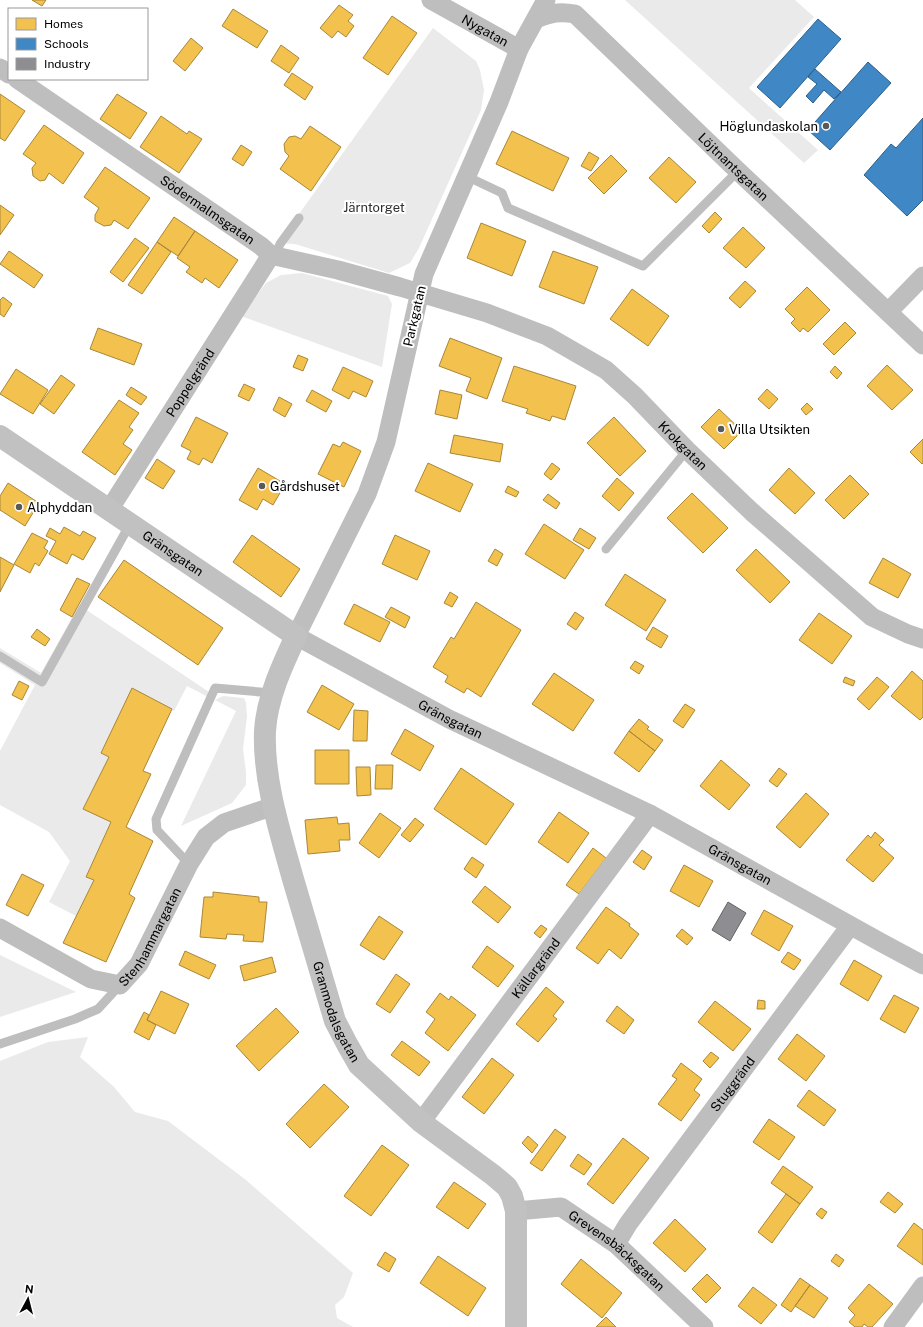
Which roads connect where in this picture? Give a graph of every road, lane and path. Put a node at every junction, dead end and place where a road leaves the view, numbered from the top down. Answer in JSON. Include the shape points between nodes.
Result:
{"nodes":[{"id":1,"x":431,"y":0,"type":"edge"},
{"id":2,"x":546,"y":0,"type":"edge"},
{"id":3,"x":536,"y":19,"type":"junction"},
{"id":4,"x":519,"y":49,"type":"junction"},
{"id":5,"x":18,"y":80,"type":"edge"},
{"id":6,"x":738,"y":171,"type":"junction"},
{"id":7,"x":466,"y":176,"type":"junction"},
{"id":8,"x":299,"y":218,"type":"dead end"},
{"id":9,"x":273,"y":256,"type":"junction"},
{"id":10,"x":923,"y":276,"type":"edge"},
{"id":11,"x":420,"y":293,"type":"junction"},
{"id":12,"x":888,"y":312,"type":"junction"},
{"id":13,"x":923,"y":346,"type":"edge"},
{"id":14,"x":0,"y":436,"type":"edge"},
{"id":15,"x":687,"y":450,"type":"junction"},
{"id":16,"x":109,"y":510,"type":"junction"},
{"id":17,"x":130,"y":524,"type":"junction"},
{"id":18,"x":606,"y":549,"type":"dead end"},
{"id":19,"x":296,"y":636,"type":"junction"},
{"id":20,"x":923,"y":639,"type":"edge"},
{"id":21,"x":0,"y":656,"type":"edge"},
{"id":22,"x":272,"y":693,"type":"junction"},
{"id":23,"x":274,"y":806,"type":"junction"},
{"id":24,"x":650,"y":814,"type":"junction"},
{"id":25,"x":189,"y":864,"type":"junction"},
{"id":26,"x":850,"y":926,"type":"junction"},
{"id":27,"x":0,"y":928,"type":"edge"},
{"id":28,"x":923,"y":964,"type":"edge"},
{"id":29,"x":120,"y":985,"type":"junction"},
{"id":30,"x":0,"y":1044,"type":"edge"},
{"id":31,"x":421,"y":1122,"type":"junction"},
{"id":32,"x":516,"y":1211,"type":"junction"},
{"id":33,"x":616,"y":1244,"type":"junction"},
{"id":34,"x":923,"y":1286,"type":"edge"},
{"id":35,"x":516,"y":1327,"type":"edge"},
{"id":36,"x":704,"y":1327,"type":"edge"},
{"id":37,"x":893,"y":1327,"type":"edge"}],
"edges":[{"from":1,"to":4,"type":"street","name":"Nygatan"},
{"from":2,"to":3,"type":"street","name":"Parkgatan"},
{"from":3,"to":4,"type":"street","name":"Parkgatan"},
{"from":3,"to":6,"type":"street","name":"Löjtnantsgatan","via":[[553,12],[575,14]]},
{"from":4,"to":7,"type":"street","name":"Parkgatan"},
{"from":5,"to":9,"type":"street","name":"Södermalmsgatan"},
{"from":6,"to":7,"type":"lane","via":[[643,266],[508,208],[502,193]]},
{"from":6,"to":12,"type":"street","name":"Löjtnantsgatan"},
{"from":7,"to":11,"type":"street","name":"Parkgatan","via":[[429,261]]},
{"from":8,"to":9,"type":"lane","name":"Poppelgränd"},
{"from":9,"to":11,"type":"street","name":"Södermalmsgatan","via":[[338,270]]},
{"from":9,"to":16,"type":"street","name":"Poppelgränd"},
{"from":10,"to":12,"type":"street"},
{"from":11,"to":15,"type":"street","name":"Krokgatan","via":[[487,313],[547,336],[606,370]]},
{"from":11,"to":19,"type":"street","name":"Parkgatan","via":[[386,442],[367,494]]},
{"from":12,"to":13,"type":"street","name":"Löjtnantsgatan"},
{"from":14,"to":16,"type":"street","name":"Gränsgatan"},
{"from":15,"to":18,"type":"lane"},
{"from":15,"to":20,"type":"street","name":"Krokgatan","via":[[752,512],[872,616]]},
{"from":16,"to":17,"type":"street","name":"Gränsgatan"},
{"from":17,"to":19,"type":"street","name":"Gränsgatan"},
{"from":17,"to":21,"type":"lane","via":[[42,682]]},
{"from":19,"to":22,"type":"street","name":"Granmodalsgatan"},
{"from":19,"to":24,"type":"street","name":"Gränsgatan","via":[[449,719]]},
{"from":22,"to":23,"type":"street","name":"Granmodalsgatan","via":[[265,730],[266,768]]},
{"from":22,"to":25,"type":"lane","via":[[215,688],[156,819],[158,830]]},
{"from":23,"to":25,"type":"street","name":"Stenhammargatan","via":[[224,823],[206,837]]},
{"from":23,"to":31,"type":"street","name":"Granmodalsgatan","via":[[335,1021],[359,1065]]},
{"from":24,"to":26,"type":"street","name":"Gränsgatan"},
{"from":24,"to":31,"type":"street","name":"Källargränd"},
{"from":25,"to":29,"type":"street","name":"Stenhammargatan","via":[[139,964]]},
{"from":26,"to":28,"type":"street","name":"Gränsgatan"},
{"from":26,"to":33,"type":"street","name":"Stuggränd","via":[[628,1224]]},
{"from":27,"to":29,"type":"street","name":"Stenhammargatan","via":[[91,979]]},
{"from":29,"to":30,"type":"lane","via":[[98,1009]]},
{"from":31,"to":32,"type":"street","name":"Granmodalsgatan","via":[[507,1187]]},
{"from":32,"to":33,"type":"street","name":"Grevensbäcksgatan","via":[[561,1208]]},
{"from":32,"to":35,"type":"street","name":"Granmodalsgatan"},
{"from":33,"to":36,"type":"street","name":"Grevensbäcksgatan"},
{"from":34,"to":37,"type":"street"}]}
